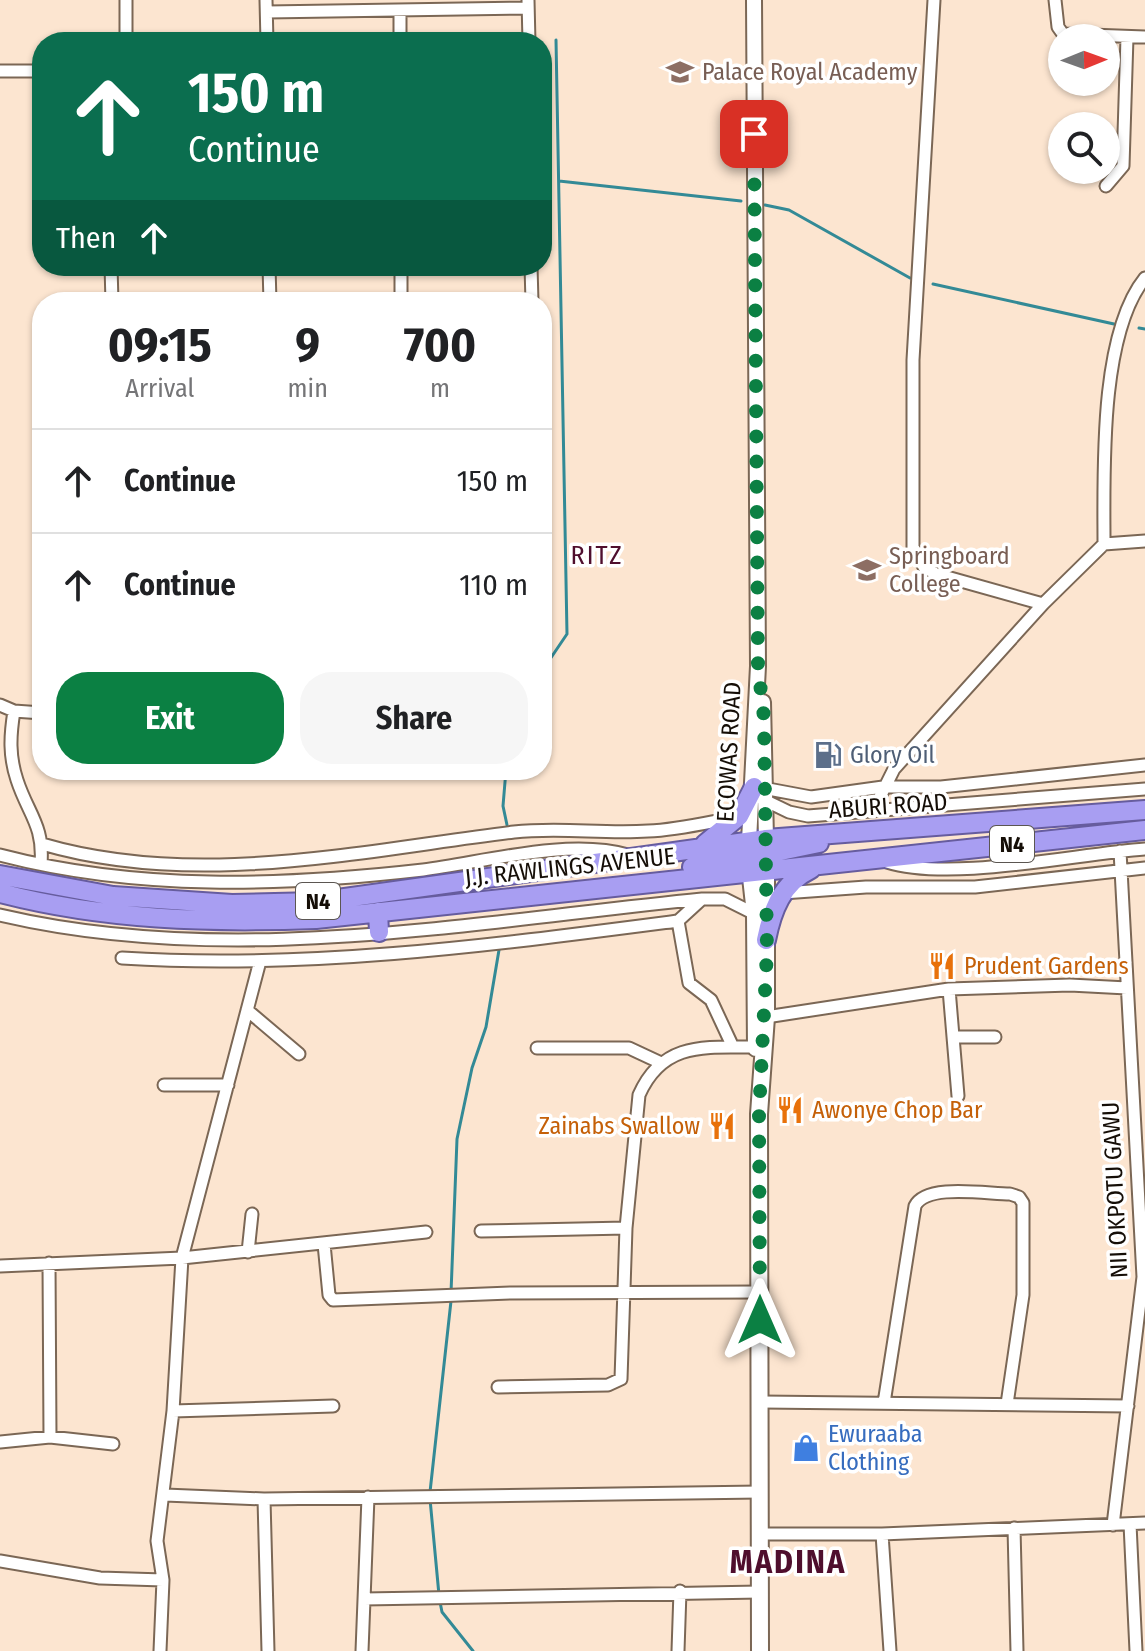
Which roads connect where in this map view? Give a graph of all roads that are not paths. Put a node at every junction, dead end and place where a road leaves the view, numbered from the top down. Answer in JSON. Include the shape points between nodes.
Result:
{"nodes":[{"id":1,"x":126,"y":0,"type":"edge"},
{"id":2,"x":754,"y":0,"type":"edge"},
{"id":3,"x":934,"y":0,"type":"edge"},
{"id":4,"x":1055,"y":0,"type":"edge"},
{"id":5,"x":528,"y":4,"type":"edge"},
{"id":6,"x":267,"y":6,"type":"edge"},
{"id":7,"x":400,"y":11,"type":"junction"},
{"id":8,"x":126,"y":32,"type":"edge"},
{"id":9,"x":267,"y":32,"type":"edge"},
{"id":10,"x":400,"y":32,"type":"edge"},
{"id":11,"x":529,"y":32,"type":"edge"},
{"id":12,"x":1127,"y":37,"type":"junction"},
{"id":13,"x":1145,"y":37,"type":"edge"},
{"id":14,"x":0,"y":71,"type":"edge"},
{"id":15,"x":32,"y":71,"type":"edge"},
{"id":16,"x":1106,"y":186,"type":"dead end"},
{"id":17,"x":1145,"y":278,"type":"edge"},
{"id":18,"x":1145,"y":541,"type":"edge"},
{"id":19,"x":1104,"y":544,"type":"junction"},
{"id":20,"x":1043,"y":604,"type":"junction"},
{"id":21,"x":0,"y":705,"type":"edge"},
{"id":22,"x":14,"y":711,"type":"junction"},
{"id":23,"x":32,"y":712,"type":"edge"},
{"id":24,"x":1145,"y":765,"type":"edge"},
{"id":25,"x":761,"y":787,"type":"junction"},
{"id":26,"x":883,"y":787,"type":"junction"},
{"id":27,"x":1145,"y":789,"type":"edge"},
{"id":28,"x":1126,"y":791,"type":"junction"},
{"id":29,"x":1136,"y":810,"type":"edge"},
{"id":30,"x":873,"y":811,"type":"junction"},
{"id":31,"x":739,"y":816,"type":"junction"},
{"id":32,"x":1145,"y":830,"type":"edge"},
{"id":33,"x":42,"y":844,"type":"junction"},
{"id":34,"x":696,"y":849,"type":"junction"},
{"id":35,"x":1145,"y":849,"type":"edge"},
{"id":36,"x":1120,"y":851,"type":"junction"},
{"id":37,"x":0,"y":855,"type":"edge"},
{"id":38,"x":758,"y":856,"type":"junction"},
{"id":39,"x":636,"y":857,"type":"junction"},
{"id":40,"x":880,"y":859,"type":"junction"},
{"id":41,"x":41,"y":864,"type":"junction"},
{"id":42,"x":819,"y":865,"type":"junction"},
{"id":43,"x":1121,"y":868,"type":"junction"},
{"id":44,"x":1145,"y":868,"type":"edge"},
{"id":45,"x":0,"y":875,"type":"edge"},
{"id":46,"x":174,"y":881,"type":"junction"},
{"id":47,"x":0,"y":893,"type":"edge"},
{"id":48,"x":782,"y":894,"type":"junction"},
{"id":49,"x":702,"y":899,"type":"junction"},
{"id":50,"x":173,"y":900,"type":"junction"},
{"id":51,"x":378,"y":912,"type":"junction"},
{"id":52,"x":755,"y":914,"type":"junction"},
{"id":53,"x":0,"y":915,"type":"edge"},
{"id":54,"x":678,"y":921,"type":"junction"},
{"id":55,"x":379,"y":932,"type":"junction"},
{"id":56,"x":766,"y":940,"type":"junction"},
{"id":57,"x":122,"y":958,"type":"dead end"},
{"id":58,"x":260,"y":961,"type":"junction"},
{"id":59,"x":1127,"y":988,"type":"junction"},
{"id":60,"x":949,"y":989,"type":"junction"},
{"id":61,"x":247,"y":1010,"type":"junction"},
{"id":62,"x":766,"y":1017,"type":"junction"},
{"id":63,"x":953,"y":1037,"type":"junction"},
{"id":64,"x":995,"y":1037,"type":"dead end"},
{"id":65,"x":732,"y":1045,"type":"junction"},
{"id":66,"x":537,"y":1048,"type":"dead end"},
{"id":67,"x":761,"y":1051,"type":"junction"},
{"id":68,"x":299,"y":1054,"type":"dead end"},
{"id":69,"x":659,"y":1062,"type":"junction"},
{"id":70,"x":164,"y":1085,"type":"dead end"},
{"id":71,"x":228,"y":1085,"type":"junction"},
{"id":72,"x":958,"y":1096,"type":"dead end"},
{"id":73,"x":1141,"y":1185,"type":"edge"},
{"id":74,"x":252,"y":1214,"type":"dead end"},
{"id":75,"x":626,"y":1228,"type":"junction"},
{"id":76,"x":481,"y":1231,"type":"dead end"},
{"id":77,"x":426,"y":1232,"type":"dead end"},
{"id":78,"x":324,"y":1244,"type":"junction"},
{"id":79,"x":1144,"y":1248,"type":"edge"},
{"id":80,"x":248,"y":1252,"type":"junction"},
{"id":81,"x":182,"y":1258,"type":"junction"},
{"id":82,"x":49,"y":1263,"type":"junction"},
{"id":83,"x":0,"y":1266,"type":"edge"},
{"id":84,"x":759,"y":1292,"type":"junction"},
{"id":85,"x":622,"y":1294,"type":"junction"},
{"id":86,"x":498,"y":1387,"type":"dead end"},
{"id":87,"x":760,"y":1402,"type":"junction"},
{"id":88,"x":884,"y":1403,"type":"junction"},
{"id":89,"x":1007,"y":1404,"type":"junction"},
{"id":90,"x":333,"y":1406,"type":"dead end"},
{"id":91,"x":1128,"y":1406,"type":"junction"},
{"id":92,"x":173,"y":1411,"type":"junction"},
{"id":93,"x":50,"y":1437,"type":"junction"},
{"id":94,"x":0,"y":1442,"type":"edge"},
{"id":95,"x":113,"y":1444,"type":"dead end"},
{"id":96,"x":760,"y":1492,"type":"junction"},
{"id":97,"x":165,"y":1495,"type":"junction"},
{"id":98,"x":368,"y":1497,"type":"junction"},
{"id":99,"x":264,"y":1499,"type":"junction"},
{"id":100,"x":1145,"y":1523,"type":"edge"},
{"id":101,"x":1130,"y":1524,"type":"junction"},
{"id":102,"x":1113,"y":1525,"type":"junction"},
{"id":103,"x":1014,"y":1528,"type":"junction"},
{"id":104,"x":761,"y":1534,"type":"junction"},
{"id":105,"x":882,"y":1534,"type":"junction"},
{"id":106,"x":0,"y":1561,"type":"edge"},
{"id":107,"x":163,"y":1580,"type":"junction"},
{"id":108,"x":680,"y":1591,"type":"junction"},
{"id":109,"x":760,"y":1592,"type":"junction"},
{"id":110,"x":364,"y":1599,"type":"junction"},
{"id":111,"x":160,"y":1651,"type":"edge"},
{"id":112,"x":268,"y":1651,"type":"edge"},
{"id":113,"x":362,"y":1651,"type":"edge"},
{"id":114,"x":678,"y":1651,"type":"edge"},
{"id":115,"x":760,"y":1651,"type":"edge"},
{"id":116,"x":890,"y":1651,"type":"edge"},
{"id":117,"x":1017,"y":1651,"type":"edge"},
{"id":118,"x":1136,"y":1651,"type":"edge"}],
"edges":[{"from":1,"to":8,"type":"street"},
{"from":2,"to":25,"type":"street","name":"ECOWAS ROAD"},
{"from":3,"to":20,"type":"street","via":[[913,360],[913,547],[924,567],[936,574]]},
{"from":4,"to":12,"type":"street","via":[[1063,34]]},
{"from":5,"to":7,"type":"street"},
{"from":5,"to":11,"type":"street"},
{"from":6,"to":7,"type":"street"},
{"from":6,"to":9,"type":"street"},
{"from":7,"to":10,"type":"street"},
{"from":12,"to":13,"type":"street"},
{"from":12,"to":16,"type":"street","via":[[1123,166]]},
{"from":14,"to":15,"type":"street"},
{"from":17,"to":19,"type":"street","via":[[1131,295],[1106,403]]},
{"from":18,"to":19,"type":"street"},
{"from":19,"to":20,"type":"street"},
{"from":20,"to":26,"type":"street"},
{"from":21,"to":22,"type":"street"},
{"from":22,"to":23,"type":"street"},
{"from":22,"to":33,"type":"street","via":[[10,753]]},
{"from":24,"to":26,"type":"street","via":[[941,787]]},
{"from":25,"to":26,"type":"street","via":[[811,797]]},
{"from":25,"to":30,"type":"street","via":[[789,812],[808,816]]},
{"from":25,"to":31,"type":"highway"},
{"from":25,"to":38,"type":"street","name":"ECOWAS ROAD"},
{"from":26,"to":30,"type":"street"},
{"from":27,"to":28,"type":"street"},
{"from":28,"to":29,"type":"highway"},
{"from":28,"to":30,"type":"street"},
{"from":29,"to":38,"type":"highway","name":"ABURI ROAD","number":"N4","via":[[831,834]]},
{"from":31,"to":33,"type":"street","via":[[647,831],[515,832],[287,862],[109,860]]},
{"from":31,"to":34,"type":"highway"},
{"from":32,"to":40,"type":"highway","name":"J.J. RAWLINGS AVENUE","number":"N4"},
{"from":33,"to":41,"type":"street"},
{"from":34,"to":38,"type":"highway","name":"ABURI ROAD","number":"N4"},
{"from":34,"to":39,"type":"highway","name":"ABURI ROAD","number":"N4"},
{"from":35,"to":36,"type":"street"},
{"from":36,"to":40,"type":"street","via":[[919,869]]},
{"from":36,"to":43,"type":"street","name":"NII OKPOTU GAWU"},
{"from":37,"to":41,"type":"street"},
{"from":38,"to":42,"type":"highway","name":"J.J. RAWLINGS AVENUE","number":"N4"},
{"from":38,"to":51,"type":"highway","name":"J.J. RAWLINGS AVENUE","number":"N4","via":[[661,882]]},
{"from":38,"to":52,"type":"main road"},
{"from":38,"to":56,"type":"main road"},
{"from":39,"to":46,"type":"street","via":[[591,849],[325,879]]},
{"from":39,"to":50,"type":"highway","name":"J.J. RAWLINGS AVENUE","number":"N4","via":[[316,902]]},
{"from":40,"to":42,"type":"highway","name":"J.J. RAWLINGS AVENUE","number":"N4"},
{"from":41,"to":46,"type":"street"},
{"from":42,"to":48,"type":"highway"},
{"from":43,"to":44,"type":"street"},
{"from":43,"to":48,"type":"street","via":[[991,886]]},
{"from":43,"to":59,"type":"street","name":"NII OKPOTU GAWU"},
{"from":45,"to":50,"type":"highway","name":"J.J. RAWLINGS AVENUE","number":"N4","via":[[100,895]]},
{"from":46,"to":50,"type":"highway"},
{"from":47,"to":51,"type":"highway","name":"J.J. RAWLINGS AVENUE","number":"N4","via":[[110,915],[231,922]]},
{"from":48,"to":56,"type":"highway"},
{"from":49,"to":52,"type":"street","via":[[725,899]]},
{"from":49,"to":54,"type":"street"},
{"from":49,"to":55,"type":"street"},
{"from":51,"to":55,"type":"highway"},
{"from":52,"to":67,"type":"main road"},
{"from":53,"to":55,"type":"street","via":[[100,935],[184,940]]},
{"from":54,"to":58,"type":"street","via":[[386,954]]},
{"from":54,"to":65,"type":"street","via":[[689,983],[711,1000]]},
{"from":56,"to":62,"type":"main road"},
{"from":57,"to":58,"type":"street"},
{"from":58,"to":61,"type":"street"},
{"from":59,"to":60,"type":"street"},
{"from":59,"to":73,"type":"street","name":"NII OKPOTU GAWU"},
{"from":60,"to":62,"type":"street"},
{"from":60,"to":63,"type":"street"},
{"from":61,"to":68,"type":"street"},
{"from":61,"to":71,"type":"street"},
{"from":62,"to":67,"type":"main road"},
{"from":63,"to":64,"type":"street"},
{"from":63,"to":72,"type":"street"},
{"from":65,"to":67,"type":"street"},
{"from":65,"to":69,"type":"street","via":[[703,1047]]},
{"from":66,"to":69,"type":"street","via":[[629,1048]]},
{"from":67,"to":84,"type":"main road"},
{"from":69,"to":75,"type":"street","via":[[639,1095]]},
{"from":70,"to":71,"type":"street"},
{"from":71,"to":81,"type":"street"},
{"from":73,"to":79,"type":"street","name":"NII OKPOTU GAWU"},
{"from":74,"to":80,"type":"street"},
{"from":75,"to":76,"type":"street"},
{"from":75,"to":85,"type":"street"},
{"from":77,"to":78,"type":"street"},
{"from":78,"to":80,"type":"street"},
{"from":78,"to":85,"type":"street","via":[[333,1300]]},
{"from":79,"to":91,"type":"street","name":"NII OKPOTU GAWU"},
{"from":80,"to":81,"type":"street"},
{"from":81,"to":82,"type":"street"},
{"from":81,"to":92,"type":"street"},
{"from":82,"to":83,"type":"street"},
{"from":82,"to":93,"type":"street"},
{"from":84,"to":85,"type":"street"},
{"from":84,"to":87,"type":"main road"},
{"from":85,"to":86,"type":"street","via":[[621,1379],[608,1385]]},
{"from":87,"to":88,"type":"street"},
{"from":87,"to":96,"type":"main road"},
{"from":88,"to":89,"type":"street"},
{"from":88,"to":89,"type":"street","via":[[915,1206],[937,1192],[1010,1194],[1023,1203],[1023,1295]]},
{"from":89,"to":91,"type":"street"},
{"from":90,"to":92,"type":"street"},
{"from":91,"to":102,"type":"street","name":"NII OKPOTU GAWU"},
{"from":92,"to":97,"type":"street"},
{"from":93,"to":94,"type":"street"},
{"from":93,"to":95,"type":"street"},
{"from":96,"to":98,"type":"street"},
{"from":96,"to":104,"type":"main road"},
{"from":97,"to":99,"type":"street"},
{"from":97,"to":107,"type":"street","via":[[157,1541]]},
{"from":98,"to":99,"type":"street"},
{"from":98,"to":110,"type":"street"},
{"from":99,"to":112,"type":"street"},
{"from":100,"to":101,"type":"street"},
{"from":101,"to":102,"type":"street"},
{"from":101,"to":118,"type":"street"},
{"from":102,"to":103,"type":"street"},
{"from":103,"to":105,"type":"street"},
{"from":103,"to":117,"type":"street"},
{"from":104,"to":105,"type":"street"},
{"from":104,"to":109,"type":"main road"},
{"from":105,"to":116,"type":"street"},
{"from":106,"to":107,"type":"street","via":[[100,1578]]},
{"from":107,"to":111,"type":"street"},
{"from":108,"to":109,"type":"street"},
{"from":108,"to":110,"type":"street"},
{"from":108,"to":114,"type":"street"},
{"from":109,"to":115,"type":"main road"},
{"from":110,"to":113,"type":"street"}]}
